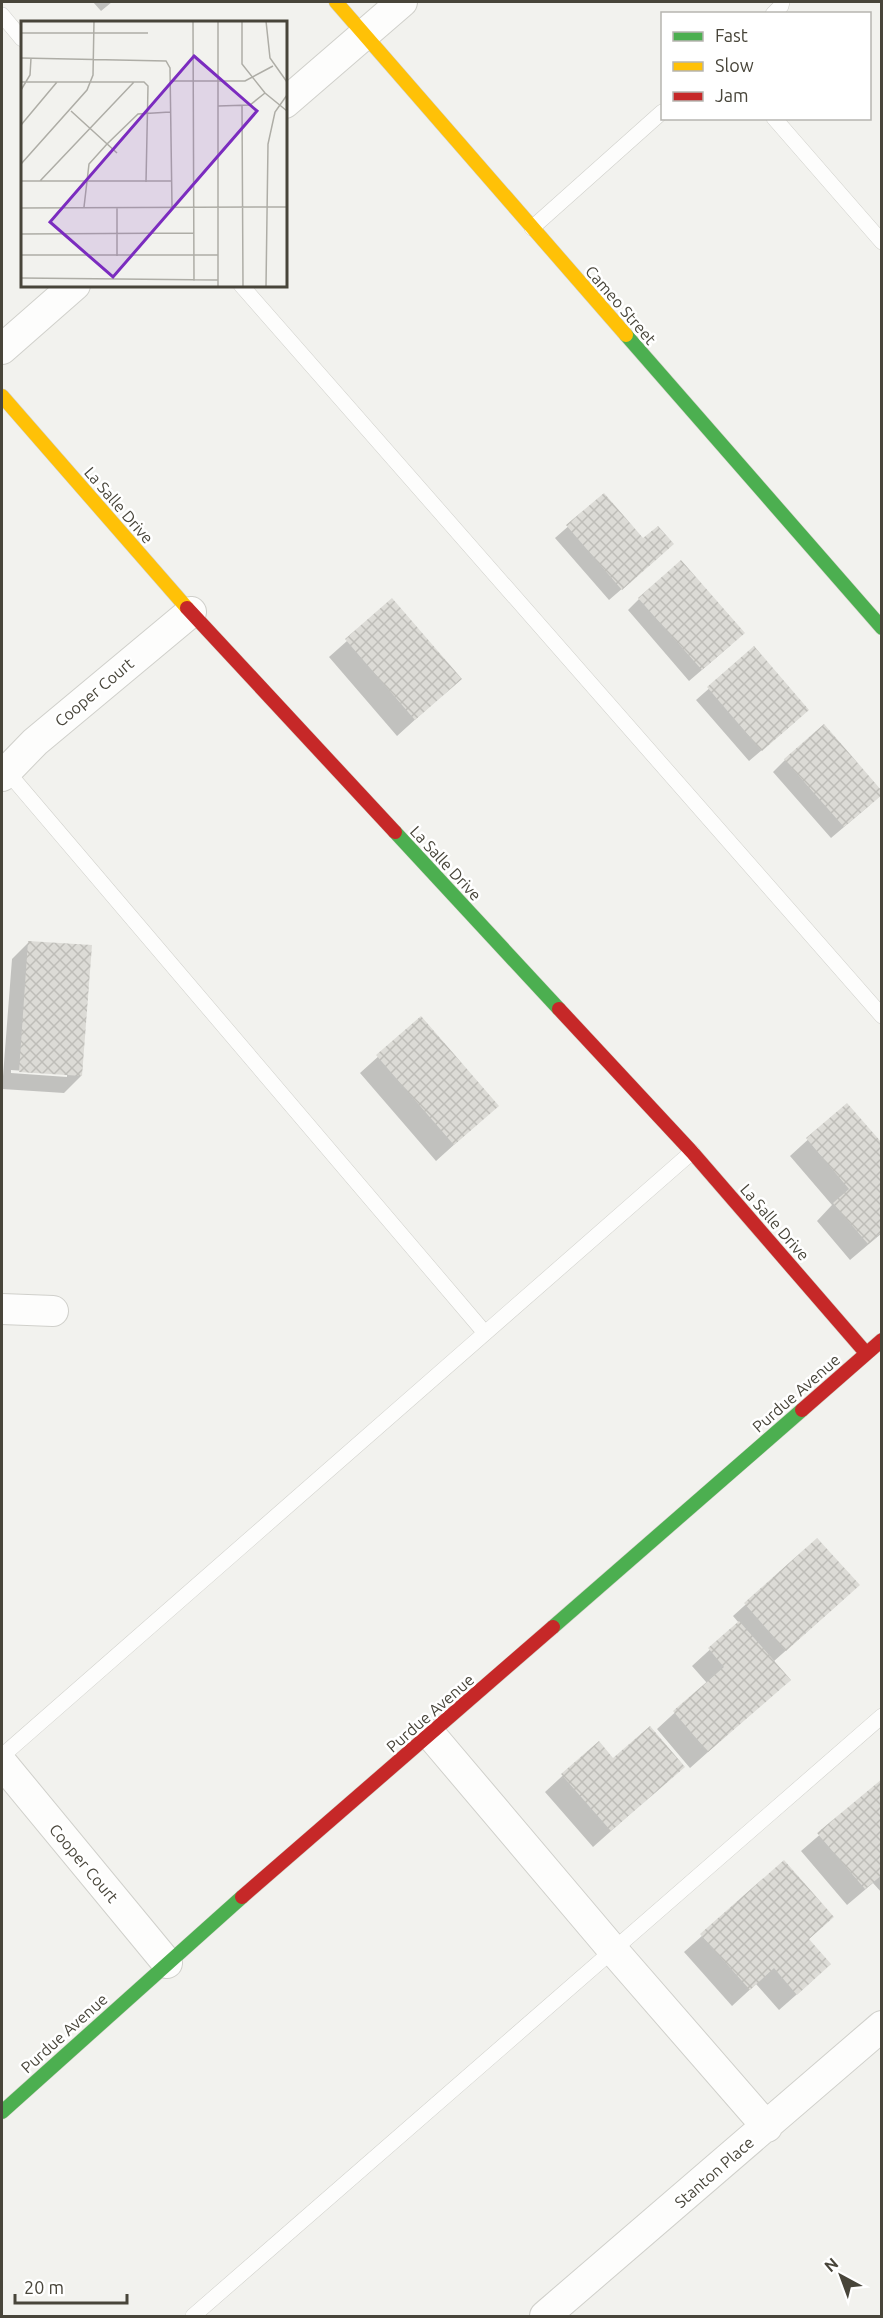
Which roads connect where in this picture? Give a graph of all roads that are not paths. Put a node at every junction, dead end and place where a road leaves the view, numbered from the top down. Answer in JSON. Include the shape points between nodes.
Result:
{"nodes":[{"id":1,"x":336,"y":2,"type":"edge"},
{"id":2,"x":402,"y":2,"type":"edge"},
{"id":3,"x":2,"y":15,"type":"edge"},
{"id":4,"x":364,"y":34,"type":"junction"},
{"id":5,"x":21,"y":38,"type":"edge"},
{"id":6,"x":286,"y":102,"type":"edge"},
{"id":7,"x":661,"y":114,"type":"edge"},
{"id":8,"x":776,"y":120,"type":"edge"},
{"id":9,"x":532,"y":228,"type":"junction"},
{"id":10,"x":882,"y":242,"type":"edge"},
{"id":11,"x":74,"y":286,"type":"edge"},
{"id":12,"x":242,"y":286,"type":"edge"},
{"id":13,"x":2,"y":349,"type":"edge"},
{"id":14,"x":2,"y":396,"type":"edge"},
{"id":15,"x":191,"y":612,"type":"junction"},
{"id":16,"x":882,"y":628,"type":"edge"},
{"id":17,"x":3,"y":770,"type":"edge"},
{"id":18,"x":882,"y":1016,"type":"edge"},
{"id":19,"x":692,"y":1152,"type":"junction"},
{"id":20,"x":2,"y":1309,"type":"edge"},
{"id":21,"x":53,"y":1311,"type":"dead end"},
{"id":22,"x":485,"y":1333,"type":"junction"},
{"id":23,"x":882,"y":1340,"type":"edge"},
{"id":24,"x":866,"y":1353,"type":"junction"},
{"id":25,"x":882,"y":1716,"type":"edge"},
{"id":26,"x":431,"y":1735,"type":"junction"},
{"id":27,"x":2,"y":1756,"type":"edge"},
{"id":28,"x":2,"y":1763,"type":"edge"},
{"id":29,"x":613,"y":1950,"type":"junction"},
{"id":30,"x":167,"y":1963,"type":"junction"},
{"id":31,"x":882,"y":2026,"type":"edge"},
{"id":32,"x":2,"y":2112,"type":"edge"},
{"id":33,"x":767,"y":2127,"type":"junction"},
{"id":34,"x":193,"y":2316,"type":"edge"},
{"id":35,"x":546,"y":2316,"type":"edge"}],
"edges":[{"from":1,"to":4,"type":"street","name":"Cameo Street"},
{"from":2,"to":4,"type":"street"},
{"from":3,"to":5,"type":"lane"},
{"from":4,"to":6,"type":"street"},
{"from":4,"to":9,"type":"street","name":"Cameo Street"},
{"from":7,"to":9,"type":"lane"},
{"from":8,"to":10,"type":"lane"},
{"from":9,"to":16,"type":"street","name":"Cameo Street"},
{"from":11,"to":13,"type":"street"},
{"from":12,"to":18,"type":"lane"},
{"from":14,"to":15,"type":"street","name":"La Salle Drive"},
{"from":15,"to":17,"type":"street","name":"Cooper Court"},
{"from":15,"to":19,"type":"street","name":"La Salle Drive"},
{"from":17,"to":22,"type":"lane"},
{"from":19,"to":22,"type":"lane"},
{"from":19,"to":24,"type":"street","name":"La Salle Drive"},
{"from":20,"to":21,"type":"street"},
{"from":22,"to":27,"type":"lane"},
{"from":23,"to":24,"type":"street","name":"Purdue Avenue"},
{"from":24,"to":26,"type":"street","name":"Purdue Avenue"},
{"from":25,"to":29,"type":"lane"},
{"from":26,"to":29,"type":"street"},
{"from":26,"to":30,"type":"street","name":"Purdue Avenue"},
{"from":28,"to":30,"type":"street","name":"Cooper Court"},
{"from":29,"to":33,"type":"street"},
{"from":29,"to":34,"type":"lane"},
{"from":30,"to":32,"type":"street","name":"Purdue Avenue"},
{"from":31,"to":33,"type":"street","name":"Stanton Place"},
{"from":33,"to":35,"type":"street","name":"Stanton Place"}]}
